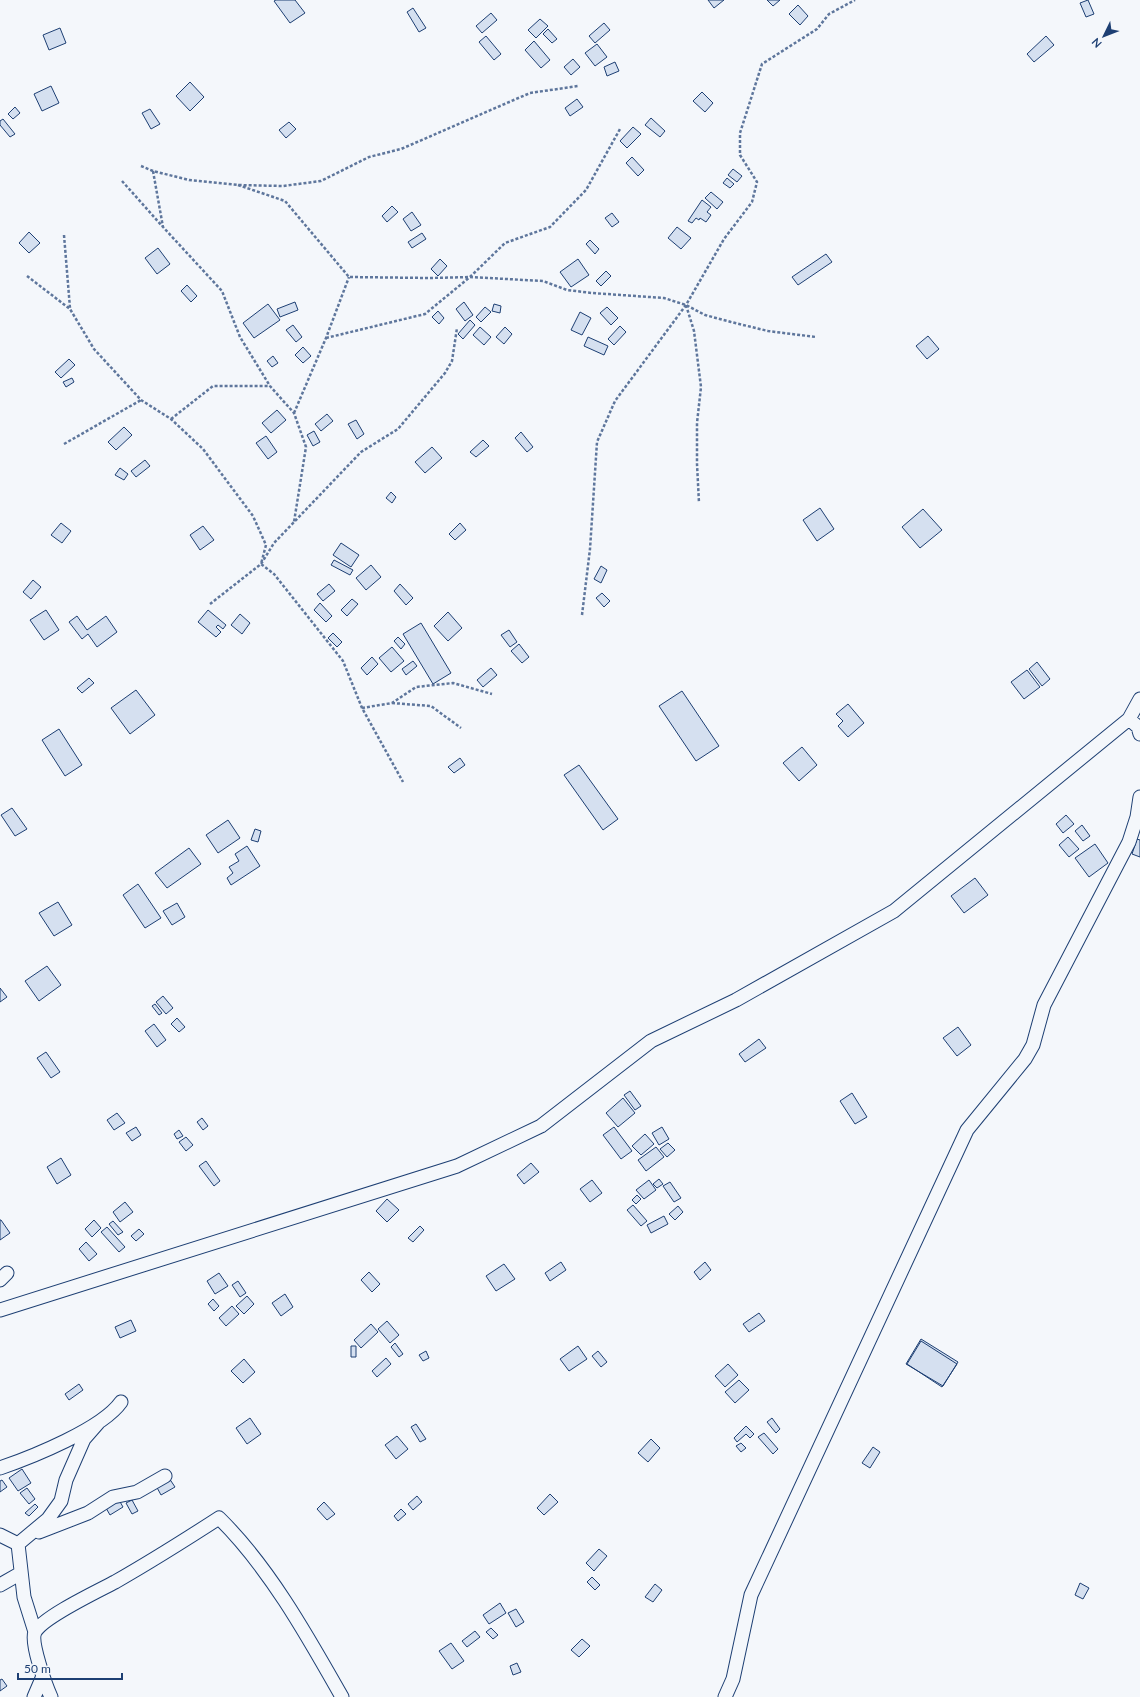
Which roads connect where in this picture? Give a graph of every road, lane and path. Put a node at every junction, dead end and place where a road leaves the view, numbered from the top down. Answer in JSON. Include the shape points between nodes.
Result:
{"nodes":[{"id":1,"x":855,"y":0,"type":"edge"},
{"id":2,"x":578,"y":86,"type":"dead end"},
{"id":3,"x":620,"y":129,"type":"dead end"},
{"id":4,"x":141,"y":166,"type":"dead end"},
{"id":5,"x":153,"y":171,"type":"junction"},
{"id":6,"x":122,"y":181,"type":"dead end"},
{"id":7,"x":238,"y":185,"type":"junction"},
{"id":8,"x":163,"y":227,"type":"junction"},
{"id":9,"x":64,"y":235,"type":"dead end"},
{"id":10,"x":27,"y":276,"type":"dead end"},
{"id":11,"x":349,"y":277,"type":"junction"},
{"id":12,"x":470,"y":277,"type":"junction"},
{"id":13,"x":686,"y":305,"type":"junction"},
{"id":14,"x":70,"y":309,"type":"junction"},
{"id":15,"x":457,"y":328,"type":"dead end"},
{"id":16,"x":816,"y":337,"type":"dead end"},
{"id":17,"x":326,"y":338,"type":"junction"},
{"id":18,"x":270,"y":386,"type":"junction"},
{"id":19,"x":141,"y":400,"type":"junction"},
{"id":20,"x":294,"y":413,"type":"junction"},
{"id":21,"x":171,"y":419,"type":"junction"},
{"id":22,"x":64,"y":444,"type":"dead end"},
{"id":23,"x":699,"y":503,"type":"dead end"},
{"id":24,"x":294,"y":522,"type":"junction"},
{"id":25,"x":261,"y":564,"type":"junction"},
{"id":26,"x":210,"y":604,"type":"dead end"},
{"id":27,"x":582,"y":615,"type":"dead end"},
{"id":28,"x":492,"y":694,"type":"dead end"},
{"id":29,"x":1140,"y":699,"type":"edge"},
{"id":30,"x":392,"y":703,"type":"junction"},
{"id":31,"x":362,"y":708,"type":"junction"},
{"id":32,"x":1129,"y":719,"type":"junction"},
{"id":33,"x":461,"y":728,"type":"dead end"},
{"id":34,"x":1140,"y":734,"type":"edge"},
{"id":35,"x":403,"y":782,"type":"dead end"},
{"id":36,"x":1140,"y":797,"type":"edge"},
{"id":37,"x":0,"y":1310,"type":"edge"},
{"id":38,"x":121,"y":1402,"type":"dead end"},
{"id":39,"x":98,"y":1423,"type":"junction"},
{"id":40,"x":0,"y":1468,"type":"edge"},
{"id":41,"x":165,"y":1476,"type":"dead end"},
{"id":42,"x":0,"y":1535,"type":"edge"},
{"id":43,"x":22,"y":1540,"type":"junction"},
{"id":44,"x":20,"y":1573,"type":"junction"},
{"id":45,"x":0,"y":1585,"type":"edge"},
{"id":46,"x":35,"y":1632,"type":"junction"},
{"id":47,"x":43,"y":1676,"type":"junction"},
{"id":48,"x":34,"y":1697,"type":"edge"},
{"id":49,"x":51,"y":1697,"type":"edge"},
{"id":50,"x":342,"y":1697,"type":"edge"},
{"id":51,"x":725,"y":1697,"type":"edge"}],
"edges":[{"from":1,"to":13,"type":"path","via":[[828,14],[817,29],[762,64],[740,133],[740,155],[757,182],[752,202],[724,239]]},
{"from":2,"to":7,"type":"path","via":[[530,93],[401,149],[369,157],[321,181],[283,186]]},
{"from":3,"to":12,"type":"path","via":[[586,190],[550,227],[505,243]]},
{"from":4,"to":5,"type":"path"},
{"from":5,"to":7,"type":"path","via":[[189,180]]},
{"from":5,"to":8,"type":"path"},
{"from":6,"to":8,"type":"path"},
{"from":7,"to":11,"type":"path","via":[[285,201]]},
{"from":8,"to":18,"type":"path","via":[[222,290],[240,336]]},
{"from":9,"to":14,"type":"path"},
{"from":10,"to":14,"type":"path"},
{"from":11,"to":12,"type":"path"},
{"from":11,"to":17,"type":"path"},
{"from":12,"to":13,"type":"path","via":[[543,281],[567,290],[664,298]]},
{"from":12,"to":17,"type":"path","via":[[425,314]]},
{"from":13,"to":16,"type":"path","via":[[705,315],[768,331]]},
{"from":13,"to":23,"type":"path","via":[[694,331],[701,387],[697,464]]},
{"from":13,"to":27,"type":"path","via":[[615,401],[597,442],[590,549]]},
{"from":14,"to":19,"type":"path","via":[[94,349]]},
{"from":15,"to":24,"type":"path","via":[[452,361],[445,373],[398,429],[361,452]]},
{"from":17,"to":20,"type":"path"},
{"from":18,"to":20,"type":"path"},
{"from":18,"to":21,"type":"path","via":[[213,386]]},
{"from":19,"to":21,"type":"path"},
{"from":19,"to":22,"type":"path"},
{"from":20,"to":24,"type":"path","via":[[306,447]]},
{"from":21,"to":25,"type":"path","via":[[203,449],[253,516],[266,545]]},
{"from":24,"to":25,"type":"path","via":[[274,543]]},
{"from":25,"to":26,"type":"path"},
{"from":25,"to":31,"type":"path","via":[[274,574],[343,661]]},
{"from":28,"to":30,"type":"path","via":[[453,683],[416,687]]},
{"from":29,"to":32,"type":"street"},
{"from":30,"to":31,"type":"path"},
{"from":30,"to":33,"type":"path","via":[[431,706]]},
{"from":31,"to":35,"type":"path"},
{"from":32,"to":34,"type":"street"},
{"from":32,"to":37,"type":"street","via":[[894,911],[736,1000],[650,1041],[541,1126],[457,1166]]},
{"from":36,"to":51,"type":"street","via":[[1137,817],[1128,842],[1044,1005],[1033,1045],[1025,1059],[967,1130],[751,1595],[733,1679]]},
{"from":38,"to":39,"type":"street"},
{"from":39,"to":40,"type":"street","via":[[28,1458]]},
{"from":39,"to":43,"type":"street","via":[[84,1439],[60,1501],[48,1519]]},
{"from":41,"to":43,"type":"street","via":[[136,1492],[113,1497],[88,1513]]},
{"from":42,"to":43,"type":"street"},
{"from":43,"to":44,"type":"street"},
{"from":44,"to":45,"type":"street"},
{"from":44,"to":46,"type":"street","via":[[24,1597]]},
{"from":46,"to":47,"type":"street","via":[[34,1639]]},
{"from":46,"to":50,"type":"street","via":[[72,1604],[114,1582],[219,1518],[238,1537],[277,1591]]},
{"from":47,"to":48,"type":"street"},
{"from":47,"to":49,"type":"street"}]}
